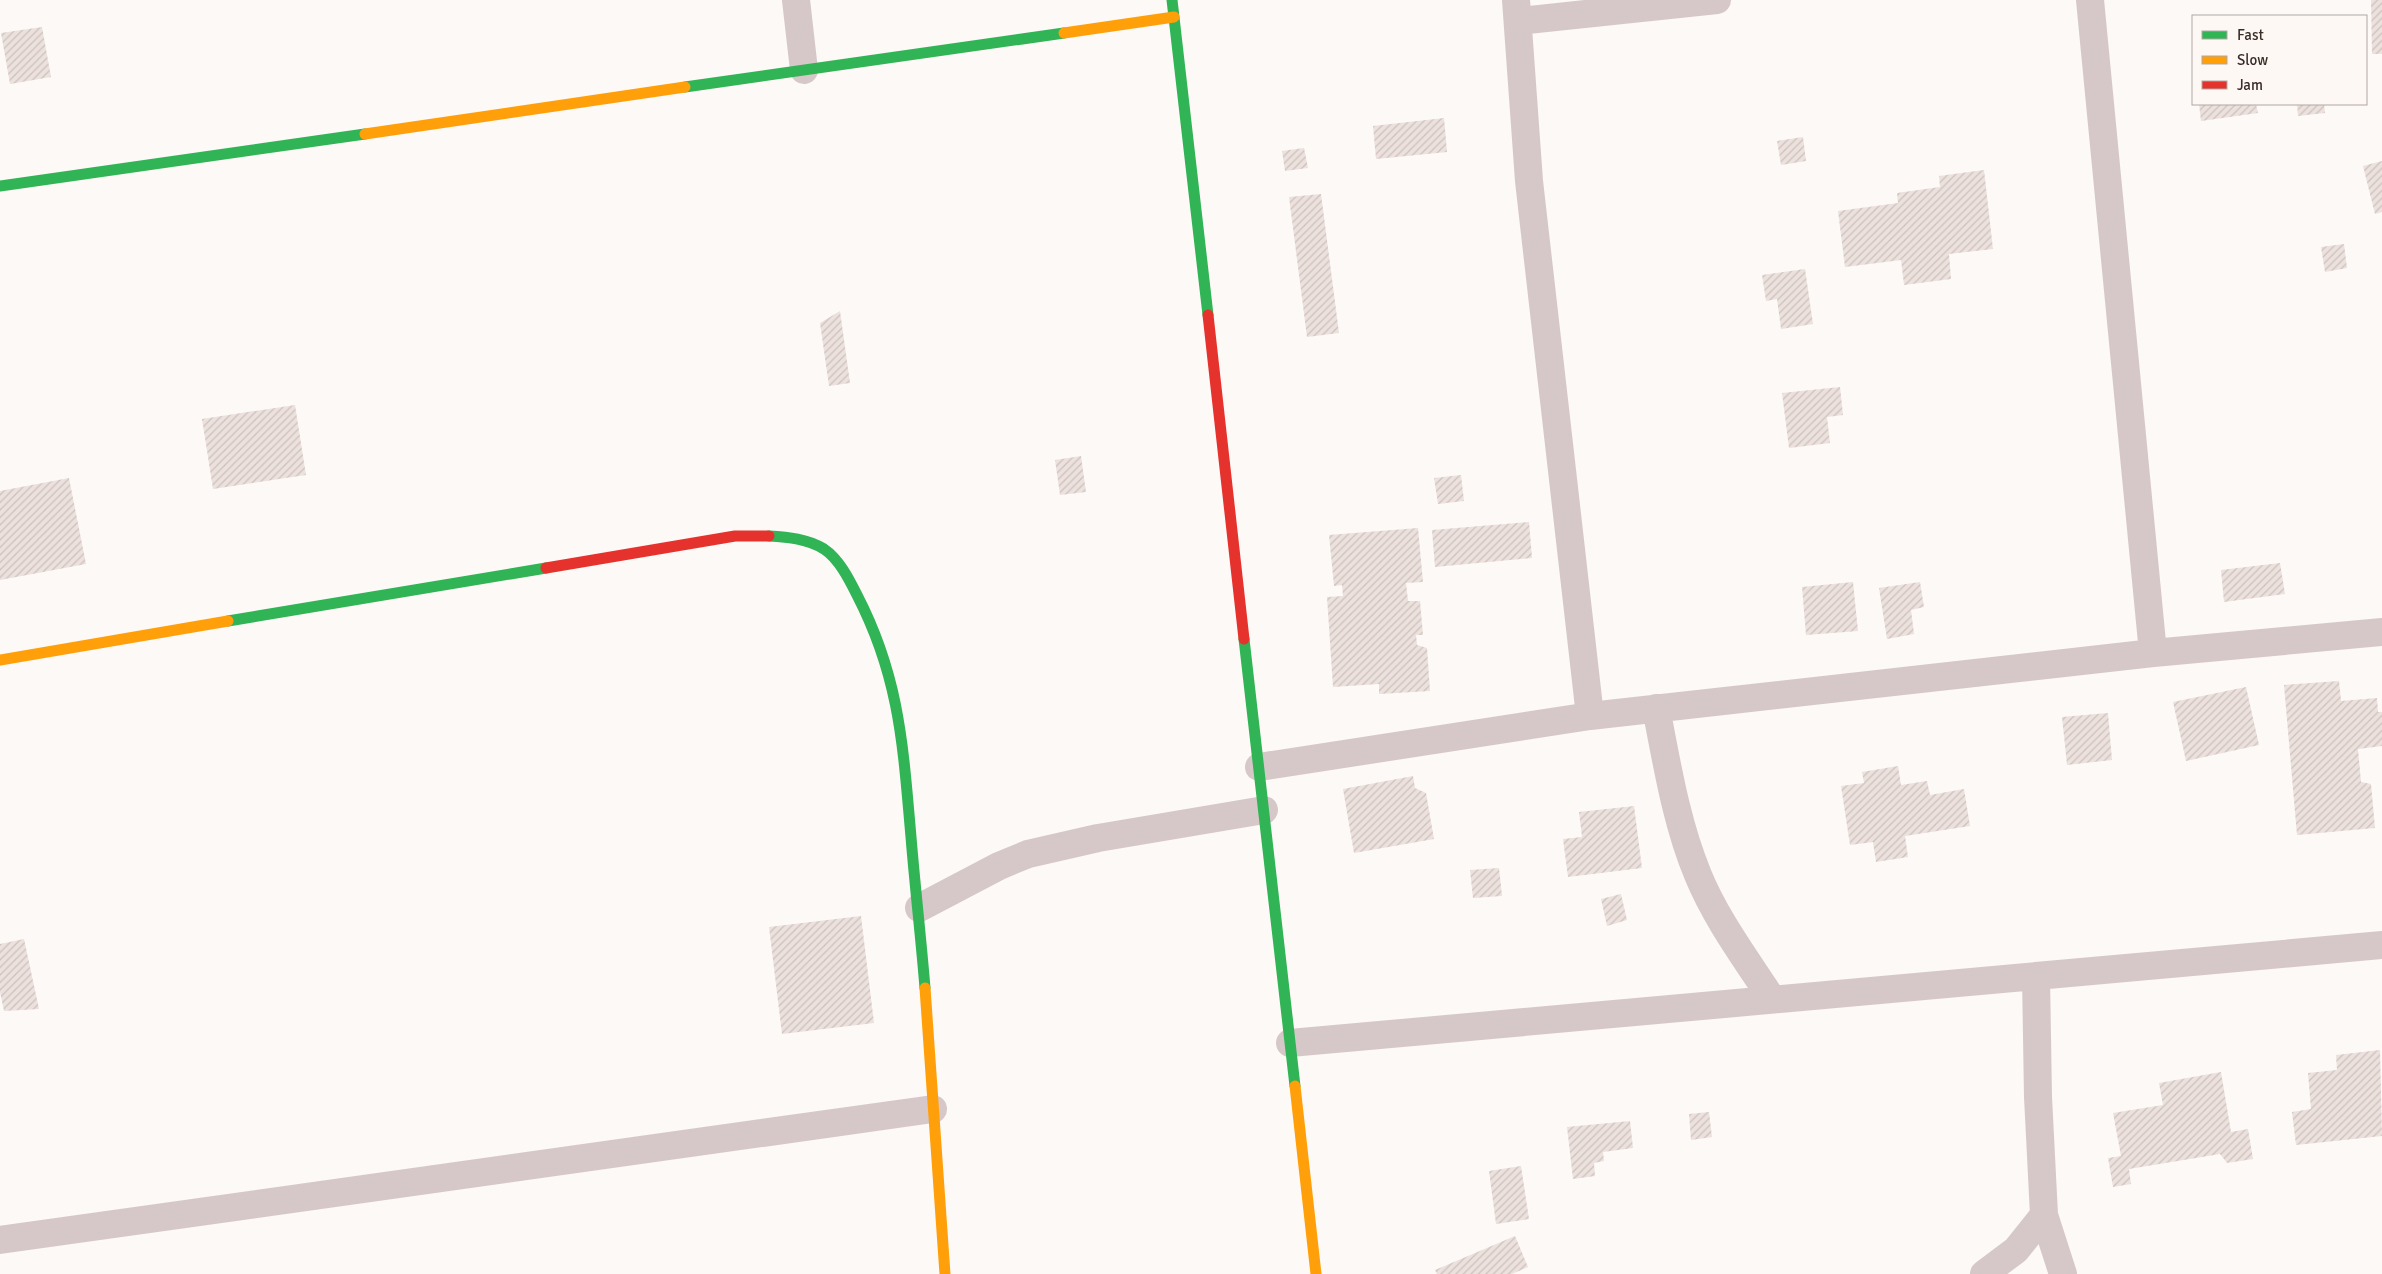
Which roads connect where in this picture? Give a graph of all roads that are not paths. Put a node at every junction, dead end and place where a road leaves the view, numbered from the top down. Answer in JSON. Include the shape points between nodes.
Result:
{"nodes":[{"id":1,"x":796,"y":0,"type":"edge"},
{"id":2,"x":1172,"y":0,"type":"edge"},
{"id":3,"x":1717,"y":0,"type":"edge"},
{"id":4,"x":2090,"y":0,"type":"edge"},
{"id":5,"x":1517,"y":11,"type":"edge"},
{"id":6,"x":1174,"y":17,"type":"junction"},
{"id":7,"x":804,"y":70,"type":"junction"},
{"id":8,"x":0,"y":186,"type":"edge"},
{"id":9,"x":2382,"y":632,"type":"edge"},
{"id":10,"x":2153,"y":653,"type":"junction"},
{"id":11,"x":0,"y":660,"type":"edge"},
{"id":12,"x":1656,"y":708,"type":"junction"},
{"id":13,"x":1590,"y":716,"type":"junction"},
{"id":14,"x":1259,"y":767,"type":"junction"},
{"id":15,"x":1264,"y":810,"type":"junction"},
{"id":16,"x":919,"y":908,"type":"junction"},
{"id":17,"x":2382,"y":945,"type":"edge"},
{"id":18,"x":2036,"y":976,"type":"junction"},
{"id":19,"x":1772,"y":999,"type":"junction"},
{"id":20,"x":1290,"y":1043,"type":"junction"},
{"id":21,"x":933,"y":1110,"type":"junction"},
{"id":22,"x":2044,"y":1215,"type":"junction"},
{"id":23,"x":0,"y":1240,"type":"edge"},
{"id":24,"x":945,"y":1274,"type":"edge"},
{"id":25,"x":1316,"y":1274,"type":"edge"},
{"id":26,"x":1984,"y":1274,"type":"edge"},
{"id":27,"x":2063,"y":1274,"type":"edge"}],
"edges":[{"from":1,"to":7,"type":"street"},
{"from":2,"to":6,"type":"street"},
{"from":3,"to":5,"type":"street"},
{"from":4,"to":10,"type":"street"},
{"from":5,"to":13,"type":"street","via":[[1529,181]]},
{"from":6,"to":7,"type":"street"},
{"from":6,"to":14,"type":"street"},
{"from":7,"to":8,"type":"street"},
{"from":9,"to":10,"type":"street"},
{"from":10,"to":12,"type":"street"},
{"from":11,"to":16,"type":"street","via":[[735,536],[772,535],[796,539],[824,550],[842,569],[889,670],[900,721]]},
{"from":12,"to":13,"type":"street"},
{"from":12,"to":19,"type":"street","via":[[1675,804],[1698,876],[1720,920]]},
{"from":13,"to":14,"type":"street"},
{"from":14,"to":15,"type":"street"},
{"from":15,"to":16,"type":"street","via":[[1098,838],[1028,854]]},
{"from":15,"to":20,"type":"street"},
{"from":16,"to":21,"type":"street"},
{"from":17,"to":18,"type":"street"},
{"from":18,"to":19,"type":"street"},
{"from":18,"to":22,"type":"street"},
{"from":19,"to":20,"type":"street"},
{"from":20,"to":25,"type":"street"},
{"from":21,"to":23,"type":"street"},
{"from":21,"to":24,"type":"street"},
{"from":22,"to":26,"type":"street","via":[[2016,1250]]},
{"from":22,"to":27,"type":"street"}]}
